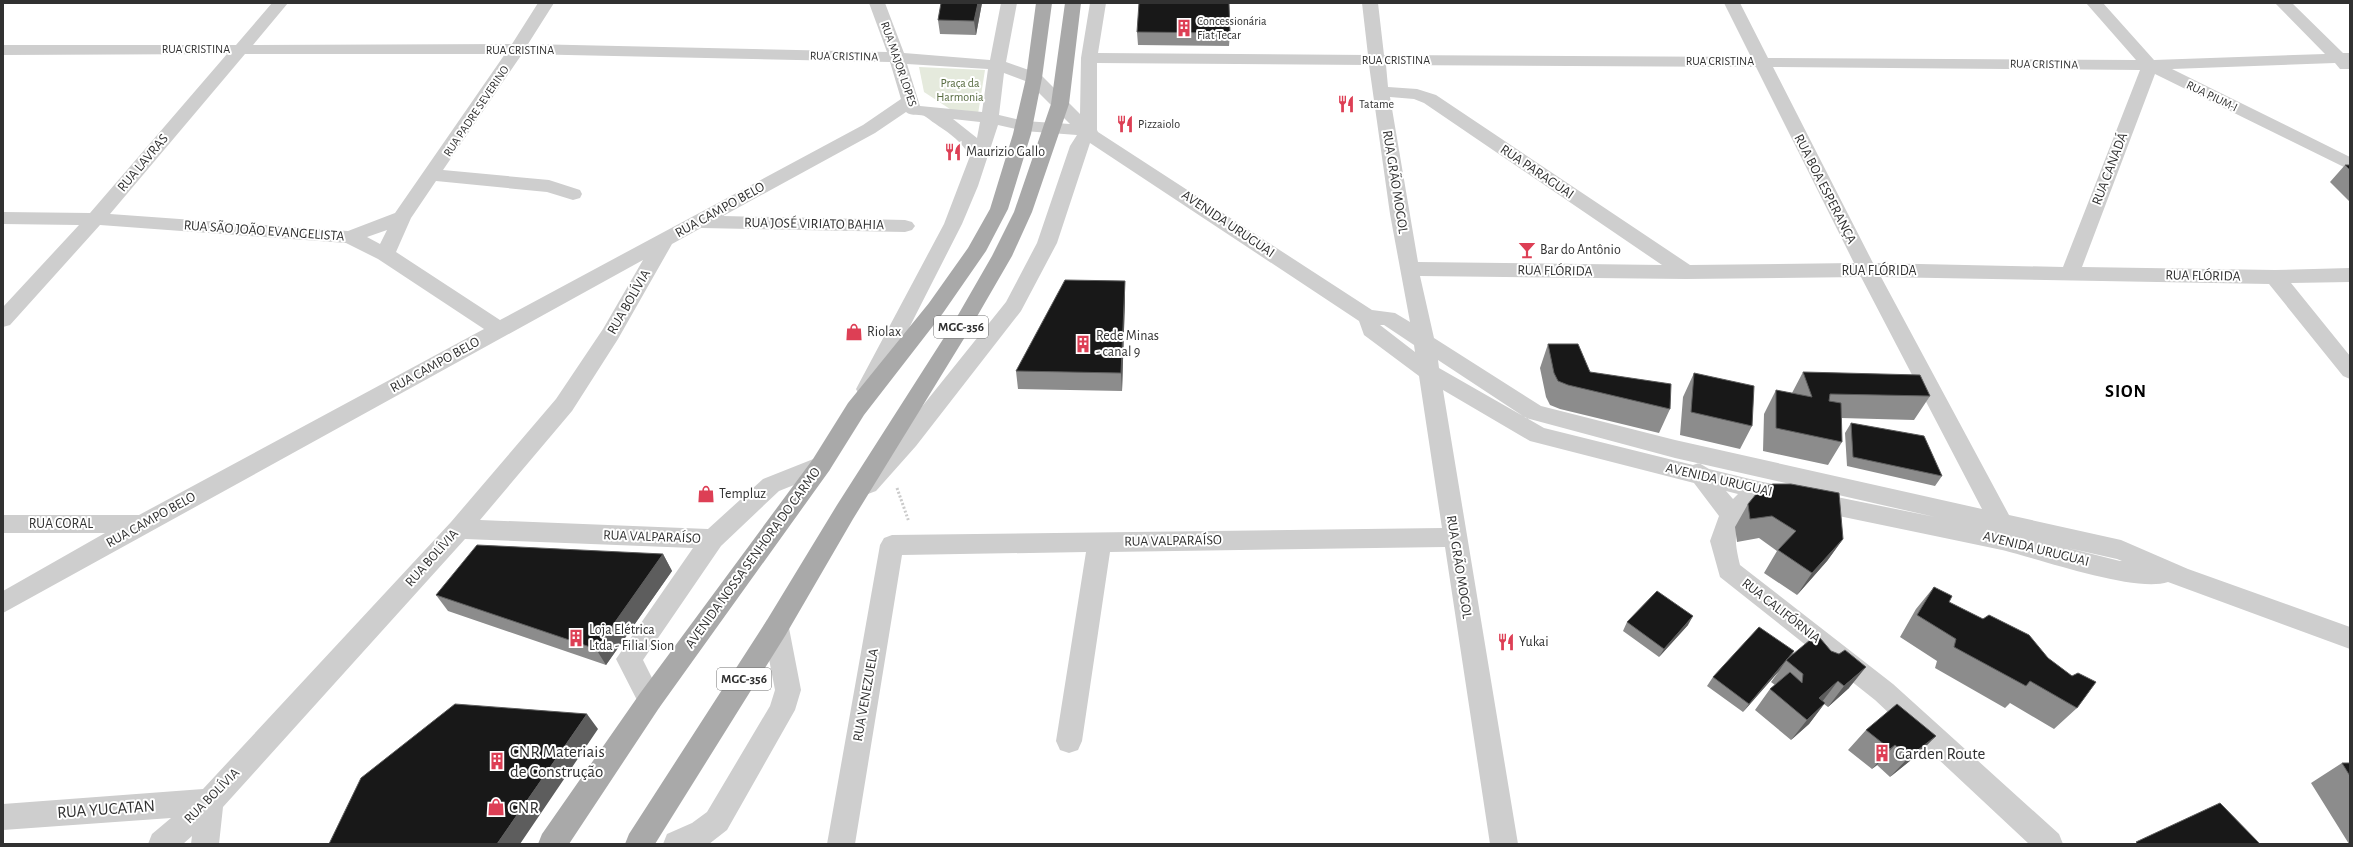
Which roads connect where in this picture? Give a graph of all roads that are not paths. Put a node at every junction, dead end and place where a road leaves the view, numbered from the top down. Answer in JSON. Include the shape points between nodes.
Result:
{"nodes":[{"id":1,"x":280,"y":3,"type":"edge"},
{"id":2,"x":546,"y":3,"type":"edge"},
{"id":3,"x":877,"y":3,"type":"edge"},
{"id":4,"x":1009,"y":3,"type":"edge"},
{"id":5,"x":1044,"y":3,"type":"edge"},
{"id":6,"x":1074,"y":3,"type":"edge"},
{"id":7,"x":1098,"y":3,"type":"edge"},
{"id":8,"x":1370,"y":3,"type":"edge"},
{"id":9,"x":1732,"y":3,"type":"edge"},
{"id":10,"x":2094,"y":3,"type":"edge"},
{"id":11,"x":2282,"y":3,"type":"edge"},
{"id":12,"x":240,"y":49,"type":"junction"},
{"id":13,"x":517,"y":49,"type":"junction"},
{"id":14,"x":3,"y":50,"type":"edge"},
{"id":15,"x":897,"y":57,"type":"junction"},
{"id":16,"x":1089,"y":58,"type":"junction"},
{"id":17,"x":1376,"y":59,"type":"junction"},
{"id":18,"x":924,"y":61,"type":"junction"},
{"id":19,"x":1761,"y":61,"type":"junction"},
{"id":20,"x":2347,"y":62,"type":"edge"},
{"id":21,"x":997,"y":65,"type":"junction"},
{"id":22,"x":2150,"y":65,"type":"junction"},
{"id":23,"x":903,"y":74,"type":"junction"},
{"id":24,"x":1034,"y":78,"type":"junction"},
{"id":25,"x":1381,"y":91,"type":"junction"},
{"id":26,"x":1060,"y":104,"type":"junction"},
{"id":27,"x":918,"y":108,"type":"junction"},
{"id":28,"x":990,"y":118,"type":"junction"},
{"id":29,"x":1024,"y":126,"type":"junction"},
{"id":30,"x":1051,"y":128,"type":"junction"},
{"id":31,"x":1088,"y":130,"type":"junction"},
{"id":32,"x":979,"y":155,"type":"junction"},
{"id":33,"x":1075,"y":158,"type":"junction"},
{"id":34,"x":1128,"y":158,"type":"junction"},
{"id":35,"x":2350,"y":164,"type":"edge"},
{"id":36,"x":432,"y":175,"type":"junction"},
{"id":37,"x":573,"y":194,"type":"dead end"},
{"id":38,"x":402,"y":217,"type":"junction"},
{"id":39,"x":3,"y":218,"type":"edge"},
{"id":40,"x":95,"y":219,"type":"junction"},
{"id":41,"x":699,"y":222,"type":"junction"},
{"id":42,"x":905,"y":226,"type":"dead end"},
{"id":43,"x":350,"y":237,"type":"junction"},
{"id":44,"x":664,"y":241,"type":"junction"},
{"id":45,"x":385,"y":254,"type":"junction"},
{"id":46,"x":1409,"y":269,"type":"junction"},
{"id":47,"x":1866,"y":270,"type":"junction"},
{"id":48,"x":1686,"y":272,"type":"junction"},
{"id":49,"x":2070,"y":273,"type":"junction"},
{"id":50,"x":2350,"y":275,"type":"edge"},
{"id":51,"x":2275,"y":277,"type":"junction"},
{"id":52,"x":1412,"y":289,"type":"junction"},
{"id":53,"x":1378,"y":317,"type":"junction"},
{"id":54,"x":3,"y":320,"type":"edge"},
{"id":55,"x":500,"y":330,"type":"junction"},
{"id":56,"x":1424,"y":340,"type":"junction"},
{"id":57,"x":2350,"y":370,"type":"edge"},
{"id":58,"x":1427,"y":371,"type":"junction"},
{"id":59,"x":856,"y":409,"type":"junction"},
{"id":60,"x":1675,"y":449,"type":"junction"},
{"id":61,"x":821,"y":465,"type":"junction"},
{"id":62,"x":1704,"y":477,"type":"junction"},
{"id":63,"x":1758,"y":490,"type":"junction"},
{"id":64,"x":845,"y":512,"type":"junction"},
{"id":65,"x":1731,"y":515,"type":"junction"},
{"id":66,"x":2000,"y":521,"type":"junction"},
{"id":67,"x":3,"y":524,"type":"edge"},
{"id":68,"x":142,"y":524,"type":"junction"},
{"id":69,"x":459,"y":529,"type":"junction"},
{"id":70,"x":1454,"y":537,"type":"junction"},
{"id":71,"x":713,"y":539,"type":"junction"},
{"id":72,"x":1100,"y":542,"type":"junction"},
{"id":73,"x":892,"y":546,"type":"joint"},
{"id":74,"x":2178,"y":576,"type":"junction"},
{"id":75,"x":3,"y":603,"type":"edge"},
{"id":76,"x":776,"y":628,"type":"junction"},
{"id":77,"x":2350,"y":638,"type":"edge"},
{"id":78,"x":650,"y":700,"type":"junction"},
{"id":79,"x":1069,"y":741,"type":"dead end"},
{"id":80,"x":210,"y":802,"type":"junction"},
{"id":81,"x":3,"y":817,"type":"edge"},
{"id":82,"x":162,"y":844,"type":"edge"},
{"id":83,"x":205,"y":844,"type":"edge"},
{"id":84,"x":552,"y":844,"type":"edge"},
{"id":85,"x":639,"y":844,"type":"edge"},
{"id":86,"x":677,"y":844,"type":"edge"},
{"id":87,"x":841,"y":844,"type":"edge"},
{"id":88,"x":1504,"y":844,"type":"edge"},
{"id":89,"x":2049,"y":844,"type":"edge"}],
"edges":[{"from":1,"to":12,"type":"street","name":"RUA LAVRAS"},
{"from":2,"to":13,"type":"street","name":"RUA PADRE SEVERINO"},
{"from":3,"to":15,"type":"street","name":"RUA MAJOR LOPES"},
{"from":4,"to":21,"type":"street","name":"AVENIDA NOSSA SENHORA DO CARMO","number":"MGC-356"},
{"from":5,"to":24,"type":"main road","name":"AVENIDA NOSSA SENHORA DO CARMO","number":"MGC-356"},
{"from":6,"to":26,"type":"main road","number":"MGC-356"},
{"from":7,"to":16,"type":"street","number":"MGC-356"},
{"from":8,"to":17,"type":"street","name":"RUA GRÃO MOGOL"},
{"from":9,"to":19,"type":"street","name":"RUA BOA ESPERANÇA"},
{"from":10,"to":22,"type":"street","name":"RUA PIUM-I"},
{"from":11,"to":20,"type":"street"},
{"from":12,"to":13,"type":"street","name":"RUA CRISTINA"},
{"from":12,"to":14,"type":"street","name":"RUA CRISTINA"},
{"from":12,"to":40,"type":"street","name":"RUA LAVRAS"},
{"from":13,"to":15,"type":"street","name":"RUA CRISTINA"},
{"from":13,"to":36,"type":"street","name":"RUA PADRE SEVERINO"},
{"from":15,"to":18,"type":"street","name":"RUA CRISTINA"},
{"from":15,"to":23,"type":"street","name":"RUA MAJOR LOPES"},
{"from":16,"to":17,"type":"street","name":"RUA CRISTINA"},
{"from":16,"to":31,"type":"street","number":"MGC-356"},
{"from":17,"to":19,"type":"street","name":"RUA CRISTINA"},
{"from":17,"to":25,"type":"street","name":"RUA GRÃO MOGOL"},
{"from":18,"to":21,"type":"street","name":"RUA CRISTINA"},
{"from":18,"to":23,"type":"street","via":[[911,66]]},
{"from":19,"to":22,"type":"street","name":"RUA CRISTINA"},
{"from":19,"to":47,"type":"street","name":"RUA BOA ESPERANÇA"},
{"from":20,"to":22,"type":"street","name":"RUA CRISTINA"},
{"from":21,"to":24,"type":"street","name":"RUA CRISTINA"},
{"from":21,"to":28,"type":"street","name":"AVENIDA NOSSA SENHORA DO CARMO","number":"MGC-356"},
{"from":22,"to":35,"type":"street","name":"RUA PIUM-I"},
{"from":22,"to":49,"type":"street","name":"RUA CANADÁ"},
{"from":23,"to":27,"type":"street","name":"RUA MAJOR LOPES"},
{"from":24,"to":26,"type":"street","name":"AVENIDA URUGUAI"},
{"from":24,"to":29,"type":"main road","name":"AVENIDA NOSSA SENHORA DO CARMO","number":"MGC-356"},
{"from":25,"to":46,"type":"street","name":"RUA GRÃO MOGOL"},
{"from":25,"to":48,"type":"street","name":"RUA PARAGUAI","via":[[1417,94],[1430,99]]},
{"from":26,"to":30,"type":"main road","number":"MGC-356"},
{"from":26,"to":31,"type":"street","name":"AVENIDA URUGUAI"},
{"from":27,"to":28,"type":"street","name":"RUA MAJOR LOPES"},
{"from":27,"to":32,"type":"street","via":[[958,129],[972,141]]},
{"from":27,"to":41,"type":"street","name":"RUA CAMPO BELO","via":[[869,128]]},
{"from":28,"to":29,"type":"street","name":"RUA MAJOR LOPES"},
{"from":28,"to":32,"type":"street","name":"AVENIDA NOSSA SENHORA DO CARMO","number":"MGC-356"},
{"from":29,"to":30,"type":"street"},
{"from":29,"to":59,"type":"main road","name":"AVENIDA NOSSA SENHORA DO CARMO","number":"MGC-356","via":[[999,209],[976,251],[936,308]]},
{"from":30,"to":31,"type":"street"},
{"from":30,"to":64,"type":"main road","number":"MGC-356","via":[[1023,212],[1002,256],[961,327]]},
{"from":31,"to":33,"type":"street","number":"MGC-356"},
{"from":31,"to":34,"type":"street","name":"AVENIDA URUGUAI","via":[[1092,136]]},
{"from":32,"to":59,"type":"street","name":"AVENIDA NOSSA SENHORA DO CARMO","number":"MGC-356","via":[[953,224]]},
{"from":33,"to":34,"type":"street","via":[[1089,151]]},
{"from":33,"to":64,"type":"street","number":"MGC-356","via":[[1047,243],[1014,306],[888,463]]},
{"from":34,"to":53,"type":"street","name":"AVENIDA URUGUAI"},
{"from":36,"to":37,"type":"street","via":[[549,186]]},
{"from":36,"to":38,"type":"street","name":"RUA PADRE SEVERINO"},
{"from":38,"to":43,"type":"street"},
{"from":38,"to":45,"type":"street","name":"RUA PADRE SEVERINO"},
{"from":39,"to":40,"type":"street","name":"RUA SÃO JOÃO EVANGELISTA"},
{"from":40,"to":43,"type":"street","name":"RUA SÃO JOÃO EVANGELISTA"},
{"from":40,"to":54,"type":"street","name":"RUA LAVRAS"},
{"from":41,"to":42,"type":"street","name":"RUA JOSÉ VIRIATO BAHIA"},
{"from":41,"to":44,"type":"street","name":"RUA CAMPO BELO"},
{"from":43,"to":45,"type":"street","name":"RUA SÃO JOÃO EVANGELISTA"},
{"from":44,"to":55,"type":"street","name":"RUA CAMPO BELO"},
{"from":44,"to":69,"type":"street","name":"RUA BOLÍVIA","via":[[611,334],[564,405]]},
{"from":45,"to":55,"type":"street","name":"RUA SÃO JOÃO EVANGELISTA"},
{"from":46,"to":48,"type":"street","name":"RUA FLÓRIDA"},
{"from":46,"to":52,"type":"street","name":"RUA GRÃO MOGOL"},
{"from":47,"to":48,"type":"street","name":"RUA FLÓRIDA"},
{"from":47,"to":49,"type":"street","name":"RUA FLÓRIDA"},
{"from":47,"to":66,"type":"street","name":"RUA BOA ESPERANÇA"},
{"from":49,"to":51,"type":"street","name":"RUA FLÓRIDA"},
{"from":50,"to":51,"type":"street","name":"RUA FLÓRIDA"},
{"from":51,"to":57,"type":"street"},
{"from":52,"to":53,"type":"street","via":[[1401,310]]},
{"from":52,"to":56,"type":"street","name":"RUA GRÃO MOGOL"},
{"from":53,"to":56,"type":"street","name":"AVENIDA URUGUAI"},
{"from":53,"to":58,"type":"street","name":"AVENIDA URUGUAI","via":[[1371,330]]},
{"from":55,"to":68,"type":"street","name":"RUA CAMPO BELO"},
{"from":56,"to":58,"type":"street","name":"RUA GRÃO MOGOL"},
{"from":56,"to":60,"type":"street","name":"AVENIDA URUGUAI","via":[[1534,412]]},
{"from":58,"to":62,"type":"street","name":"AVENIDA URUGUAI","via":[[1538,435]]},
{"from":58,"to":70,"type":"street","name":"RUA GRÃO MOGOL"},
{"from":59,"to":61,"type":"main road","name":"AVENIDA NOSSA SENHORA DO CARMO","number":"MGC-356"},
{"from":60,"to":62,"type":"street"},
{"from":60,"to":66,"type":"street","name":"AVENIDA URUGUAI"},
{"from":61,"to":71,"type":"street","name":"RUA VALPARAÍSO","via":[[771,485]]},
{"from":61,"to":78,"type":"main road","name":"AVENIDA NOSSA SENHORA DO CARMO","number":"MGC-356"},
{"from":62,"to":63,"type":"street","name":"AVENIDA URUGUAI"},
{"from":62,"to":65,"type":"street"},
{"from":63,"to":65,"type":"street"},
{"from":63,"to":74,"type":"street","name":"AVENIDA URUGUAI","via":[[2004,541],[2120,570]]},
{"from":64,"to":76,"type":"main road","number":"MGC-356"},
{"from":65,"to":89,"type":"street","name":"RUA CALIFÓRNIA","via":[[1722,540],[1729,570],[1884,692]]},
{"from":66,"to":74,"type":"street","name":"AVENIDA URUGUAI","via":[[2121,550]]},
{"from":67,"to":68,"type":"street","name":"RUA CORAL"},
{"from":68,"to":75,"type":"street","name":"RUA CAMPO BELO"},
{"from":69,"to":71,"type":"street","name":"RUA VALPARAÍSO"},
{"from":69,"to":80,"type":"street","name":"RUA BOLÍVIA"},
{"from":70,"to":72,"type":"street","name":"RUA VALPARAÍSO"},
{"from":70,"to":88,"type":"street","name":"RUA GRÃO MOGOL"},
{"from":71,"to":78,"type":"street","via":[[629,659]]},
{"from":72,"to":73,"type":"street","name":"RUA VALPARAÍSO"},
{"from":72,"to":79,"type":"street"},
{"from":73,"to":87,"type":"street","name":"RUA VENEZUELA"},
{"from":74,"to":77,"type":"street","name":"AVENIDA URUGUAI"},
{"from":76,"to":85,"type":"main road","number":"MGC-356"},
{"from":76,"to":86,"type":"street","via":[[788,690],[782,710],[717,821],[702,833]]},
{"from":78,"to":84,"type":"main road","name":"AVENIDA NOSSA SENHORA DO CARMO","number":"MGC-356"},
{"from":80,"to":81,"type":"street","name":"RUA YUCATAN"},
{"from":80,"to":82,"type":"street","name":"RUA BOLÍVIA"},
{"from":80,"to":83,"type":"street"}]}
